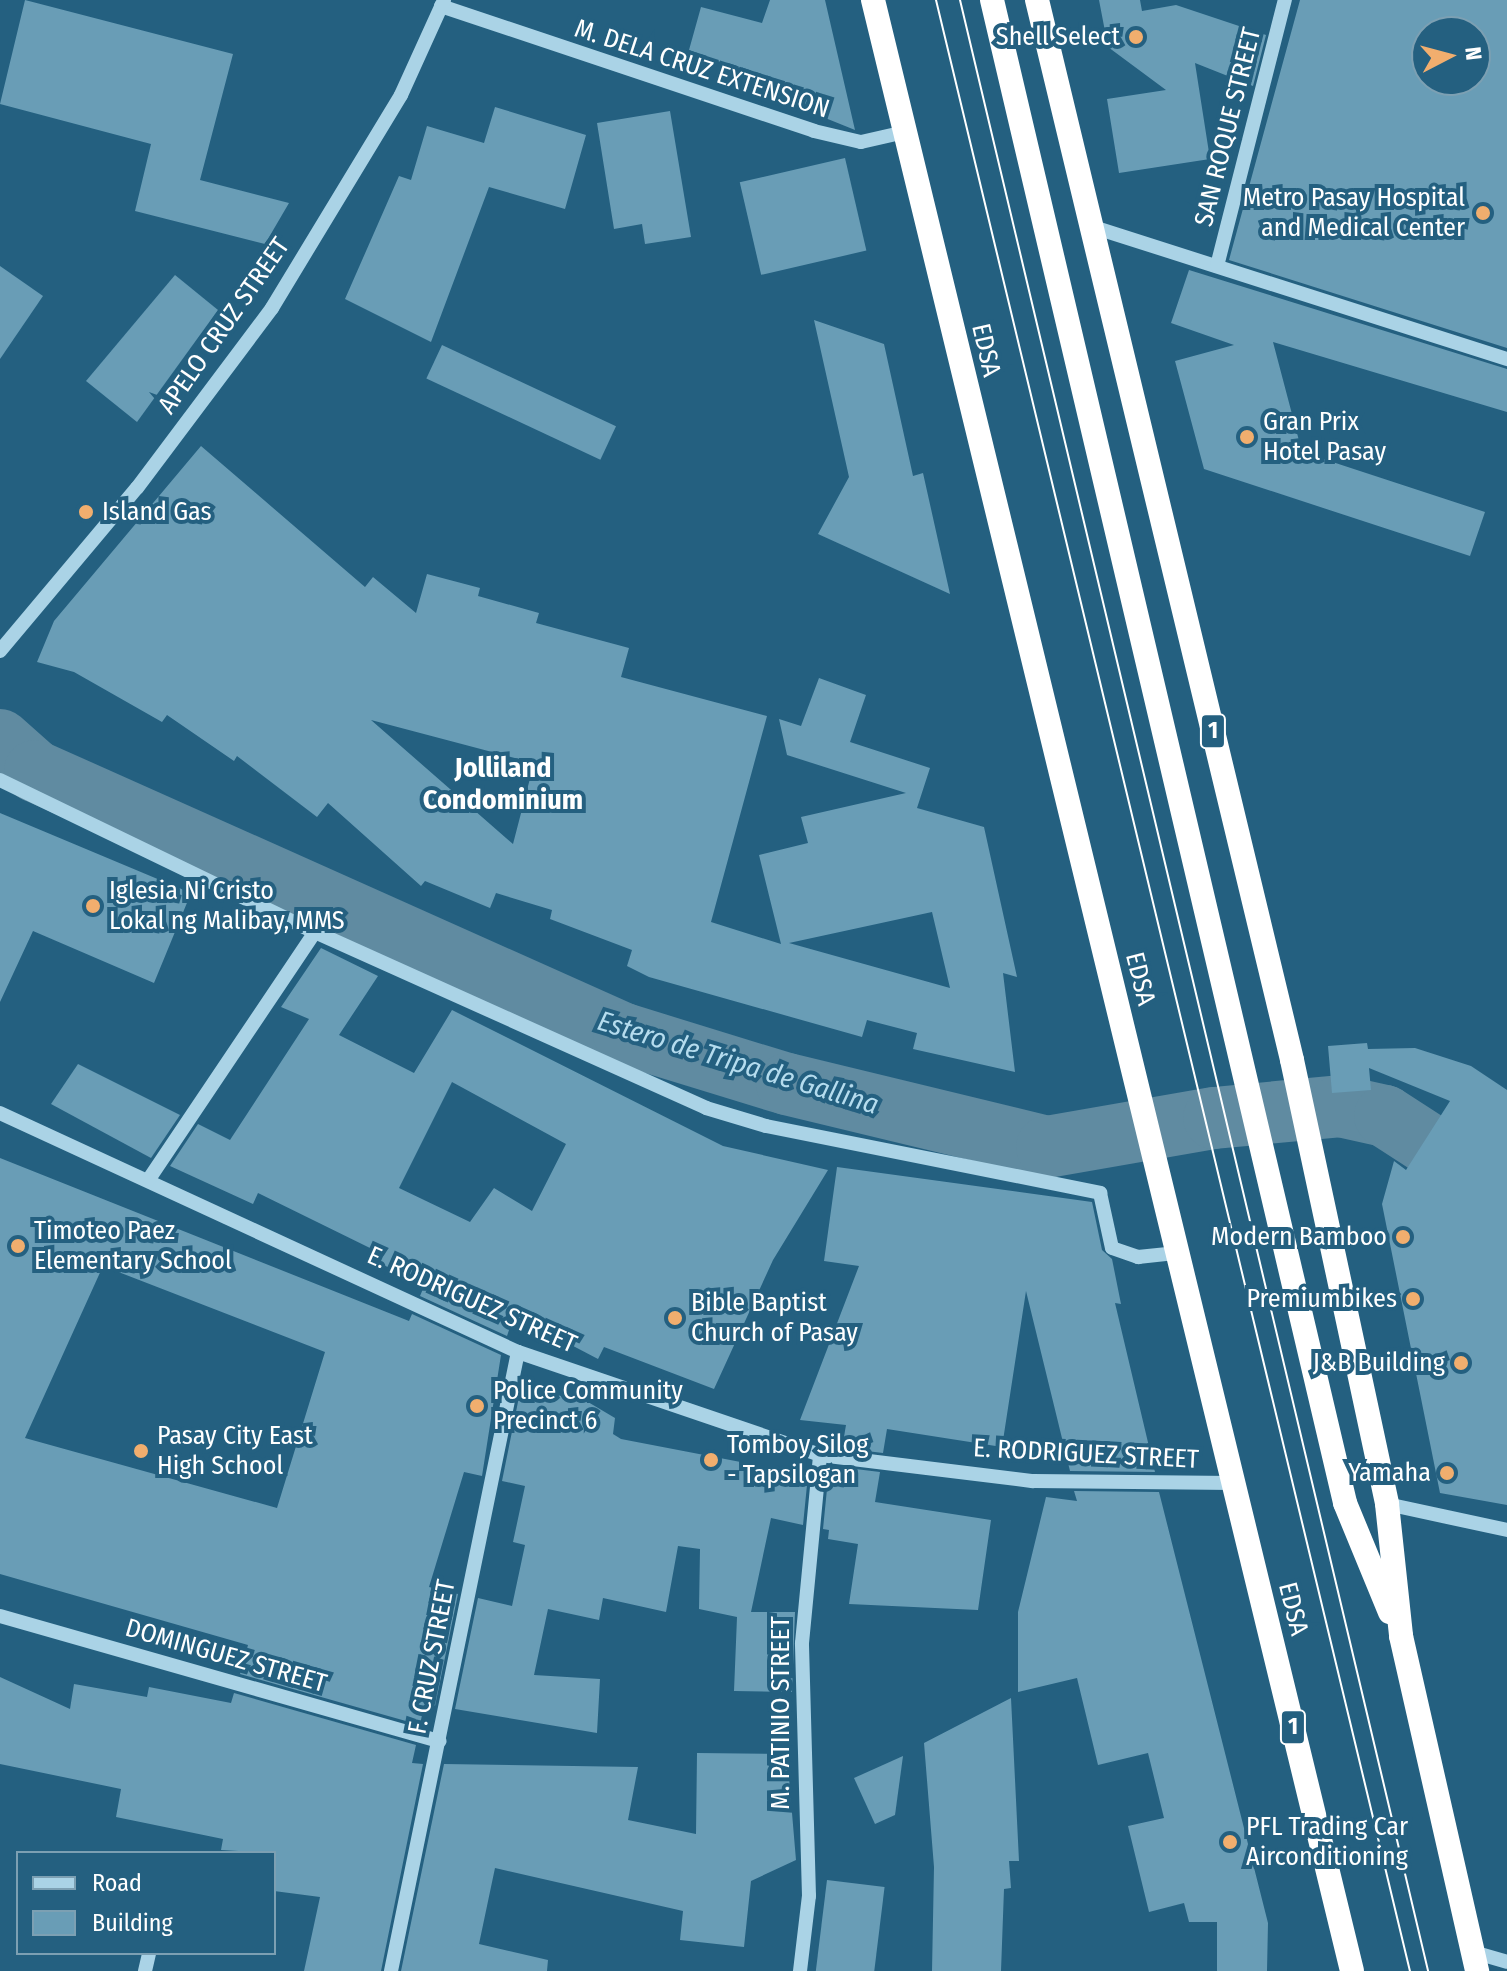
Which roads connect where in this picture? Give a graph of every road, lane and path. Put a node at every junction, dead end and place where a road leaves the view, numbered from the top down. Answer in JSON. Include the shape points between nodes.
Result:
{"nodes":[{"id":1,"x":873,"y":0,"type":"edge"},
{"id":2,"x":992,"y":0,"type":"edge"},
{"id":3,"x":1037,"y":0,"type":"edge"},
{"id":4,"x":1285,"y":0,"type":"edge"},
{"id":5,"x":443,"y":3,"type":"edge"},
{"id":6,"x":905,"y":132,"type":"junction"},
{"id":7,"x":1090,"y":226,"type":"junction"},
{"id":8,"x":1217,"y":266,"type":"junction"},
{"id":9,"x":1507,"y":359,"type":"edge"},
{"id":10,"x":0,"y":651,"type":"edge"},
{"id":11,"x":0,"y":780,"type":"edge"},
{"id":12,"x":315,"y":932,"type":"junction"},
{"id":13,"x":0,"y":1113,"type":"edge"},
{"id":14,"x":149,"y":1179,"type":"junction"},
{"id":15,"x":1172,"y":1242,"type":"junction"},
{"id":16,"x":518,"y":1352,"type":"junction"},
{"id":17,"x":820,"y":1455,"type":"junction"},
{"id":18,"x":1233,"y":1483,"type":"junction"},
{"id":19,"x":1387,"y":1504,"type":"junction"},
{"id":20,"x":1507,"y":1530,"type":"edge"},
{"id":21,"x":0,"y":1616,"type":"edge"},
{"id":22,"x":1401,"y":1636,"type":"junction"},
{"id":23,"x":440,"y":1741,"type":"junction"},
{"id":24,"x":1475,"y":1961,"type":"edge"},
{"id":25,"x":1507,"y":1962,"type":"edge"},
{"id":26,"x":391,"y":1971,"type":"edge"},
{"id":27,"x":800,"y":1971,"type":"edge"},
{"id":28,"x":1352,"y":1971,"type":"edge"}],
"edges":[{"from":1,"to":6,"type":"highway","name":"EDSA","number":"1"},
{"from":2,"to":22,"type":"highway","via":[[1345,1503]]},
{"from":3,"to":7,"type":"highway","number":"1"},
{"from":4,"to":8,"type":"street","name":"SAN ROQUE STREET"},
{"from":5,"to":6,"type":"street","name":"M. DELA CRUZ EXTENSION","via":[[814,131],[861,142]]},
{"from":5,"to":10,"type":"street","name":"APELO CRUZ STREET","via":[[401,95],[272,308],[137,488]]},
{"from":6,"to":15,"type":"highway","name":"EDSA","number":"1"},
{"from":7,"to":8,"type":"street"},
{"from":7,"to":19,"type":"highway","number":"1","via":[[1292,1060]]},
{"from":8,"to":9,"type":"street"},
{"from":11,"to":12,"type":"street"},
{"from":12,"to":14,"type":"street"},
{"from":12,"to":15,"type":"street","via":[[706,1108],[766,1126],[1100,1193],[1112,1248],[1138,1257]]},
{"from":13,"to":14,"type":"street","name":"E. RODRIGUEZ STREET"},
{"from":14,"to":16,"type":"street","name":"E. RODRIGUEZ STREET"},
{"from":15,"to":18,"type":"highway","name":"EDSA","number":"1"},
{"from":16,"to":17,"type":"street","name":"E. RODRIGUEZ STREET"},
{"from":16,"to":23,"type":"street","name":"F. CRUZ STREET"},
{"from":17,"to":18,"type":"street","name":"E. RODRIGUEZ STREET","via":[[1033,1481]]},
{"from":17,"to":27,"type":"street","name":"M. PATINIO STREET","via":[[802,1643],[809,1896]]},
{"from":18,"to":28,"type":"highway","name":"EDSA","number":"1"},
{"from":19,"to":20,"type":"street"},
{"from":19,"to":22,"type":"highway","number":"1"},
{"from":21,"to":23,"type":"street","name":"DOMINGUEZ STREET"},
{"from":22,"to":24,"type":"highway","number":"1"},
{"from":23,"to":26,"type":"street","name":"F. CRUZ STREET"},
{"from":24,"to":25,"type":"street"}]}
